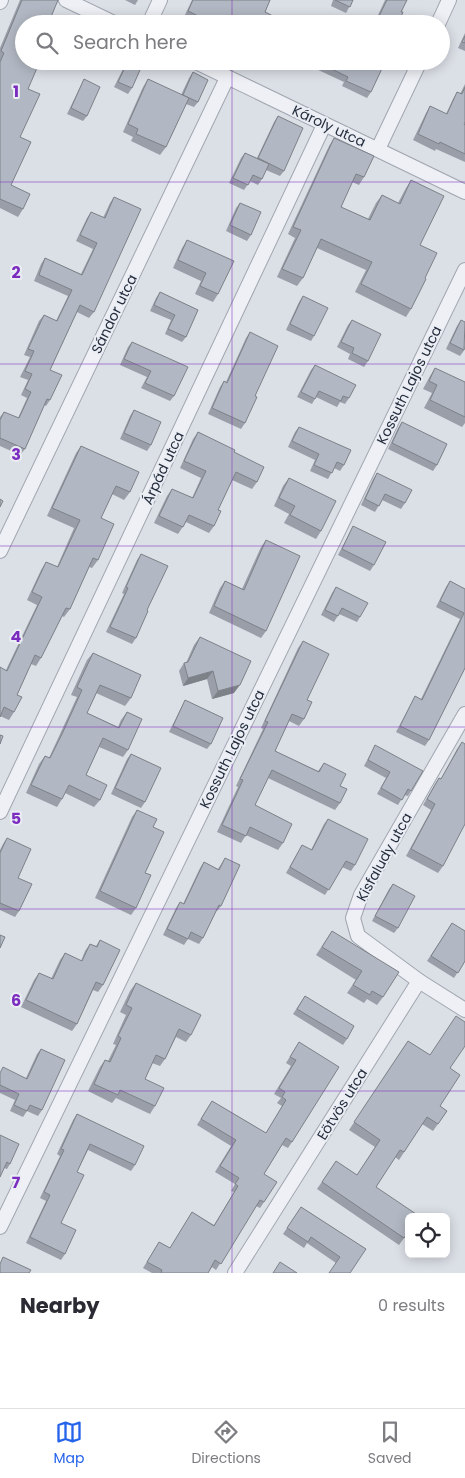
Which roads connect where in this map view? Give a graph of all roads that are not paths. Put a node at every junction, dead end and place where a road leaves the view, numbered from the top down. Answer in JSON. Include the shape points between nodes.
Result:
{"nodes":[{"id":1,"x":66,"y":0,"type":"edge"},
{"id":2,"x":160,"y":0,"type":"edge"},
{"id":3,"x":449,"y":0,"type":"edge"},
{"id":4,"x":97,"y":15,"type":"edge"},
{"id":5,"x":152,"y":15,"type":"edge"},
{"id":6,"x":442,"y":15,"type":"edge"},
{"id":7,"x":211,"y":70,"type":"edge"},
{"id":8,"x":416,"y":70,"type":"edge"},
{"id":9,"x":227,"y":78,"type":"junction"},
{"id":10,"x":324,"y":125,"type":"junction"},
{"id":11,"x":378,"y":149,"type":"junction"},
{"id":12,"x":465,"y":192,"type":"edge"},
{"id":13,"x":465,"y":270,"type":"edge"},
{"id":14,"x":0,"y":551,"type":"edge"},
{"id":15,"x":465,"y":714,"type":"edge"},
{"id":16,"x":0,"y":812,"type":"edge"},
{"id":17,"x":419,"y":981,"type":"junction"},
{"id":18,"x":465,"y":1010,"type":"edge"},
{"id":19,"x":0,"y":1227,"type":"edge"},
{"id":20,"x":235,"y":1273,"type":"edge"}],
"edges":[{"from":1,"to":4,"type":"street"},
{"from":2,"to":5,"type":"street"},
{"from":3,"to":6,"type":"street"},
{"from":7,"to":9,"type":"street","name":"Károly utca"},
{"from":8,"to":11,"type":"street"},
{"from":9,"to":10,"type":"street","name":"Károly utca"},
{"from":9,"to":14,"type":"street","name":"Sándor utca"},
{"from":10,"to":11,"type":"street","name":"Károly utca"},
{"from":10,"to":16,"type":"street","name":"Árpád utca"},
{"from":11,"to":12,"type":"street","name":"Károly utca"},
{"from":13,"to":19,"type":"street","name":"Kossuth Lajos utca"},
{"from":15,"to":17,"type":"street","name":"Kisfaludy utca","via":[[361,895],[353,918],[358,936]]},
{"from":17,"to":18,"type":"street"},
{"from":17,"to":20,"type":"street","name":"Eötvös utca"}]}
